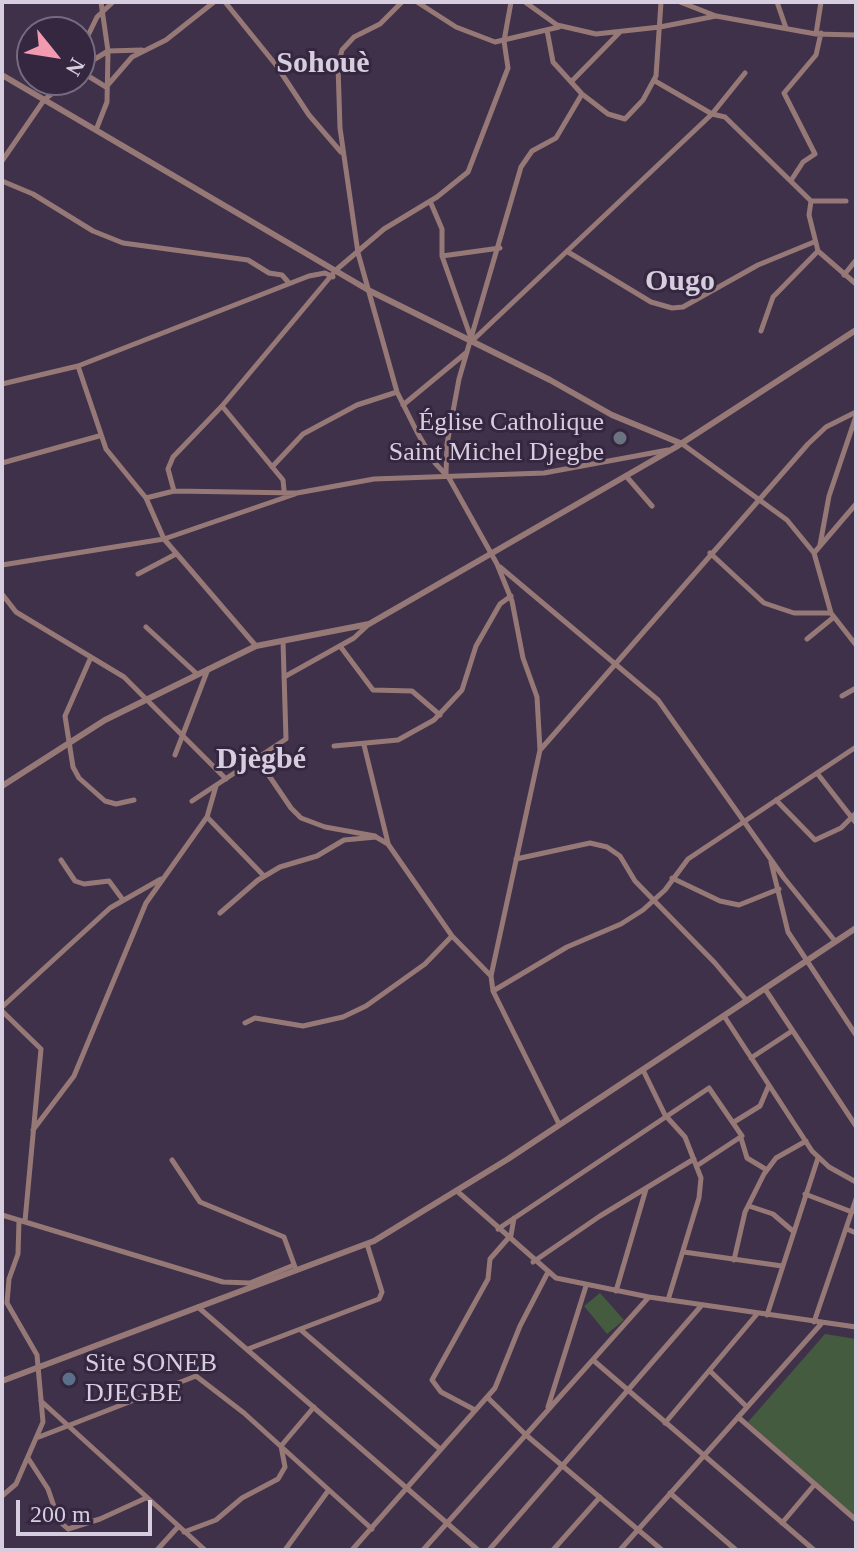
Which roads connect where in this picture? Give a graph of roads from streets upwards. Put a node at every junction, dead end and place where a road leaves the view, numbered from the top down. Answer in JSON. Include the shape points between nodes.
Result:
{"nodes":[{"id":1,"x":101,"y":2,"type":"edge"},
{"id":2,"x":113,"y":2,"type":"edge"},
{"id":3,"x":214,"y":2,"type":"edge"},
{"id":4,"x":225,"y":2,"type":"edge"},
{"id":5,"x":402,"y":2,"type":"edge"},
{"id":6,"x":417,"y":2,"type":"edge"},
{"id":7,"x":511,"y":2,"type":"edge"},
{"id":8,"x":525,"y":2,"type":"edge"},
{"id":9,"x":661,"y":2,"type":"edge"},
{"id":10,"x":680,"y":2,"type":"edge"},
{"id":11,"x":777,"y":2,"type":"edge"},
{"id":12,"x":821,"y":2,"type":"edge"},
{"id":13,"x":102,"y":12,"type":"junction"},
{"id":14,"x":716,"y":16,"type":"junction"},
{"id":15,"x":96,"y":25,"type":"edge"},
{"id":16,"x":560,"y":26,"type":"junction"},
{"id":17,"x":660,"y":27,"type":"junction"},
{"id":18,"x":786,"y":28,"type":"junction"},
{"id":19,"x":102,"y":30,"type":"junction"},
{"id":20,"x":547,"y":30,"type":"junction"},
{"id":21,"x":96,"y":31,"type":"edge"},
{"id":22,"x":621,"y":32,"type":"junction"},
{"id":23,"x":819,"y":33,"type":"junction"},
{"id":24,"x":856,"y":35,"type":"edge"},
{"id":25,"x":504,"y":41,"type":"junction"},
{"id":26,"x":143,"y":50,"type":"junction"},
{"id":27,"x":108,"y":51,"type":"junction"},
{"id":28,"x":96,"y":58,"type":"edge"},
{"id":29,"x":745,"y":73,"type":"dead end"},
{"id":30,"x":2,"y":75,"type":"edge"},
{"id":31,"x":96,"y":80,"type":"edge"},
{"id":32,"x":655,"y":81,"type":"junction"},
{"id":33,"x":571,"y":82,"type":"junction"},
{"id":34,"x":106,"y":87,"type":"junction"},
{"id":35,"x":582,"y":94,"type":"junction"},
{"id":36,"x":49,"y":96,"type":"edge"},
{"id":37,"x":44,"y":100,"type":"junction"},
{"id":38,"x":712,"y":114,"type":"junction"},
{"id":39,"x":96,"y":130,"type":"junction"},
{"id":40,"x":344,"y":156,"type":"junction"},
{"id":41,"x":2,"y":161,"type":"edge"},
{"id":42,"x":792,"y":179,"type":"junction"},
{"id":43,"x":2,"y":181,"type":"edge"},
{"id":44,"x":430,"y":201,"type":"junction"},
{"id":45,"x":811,"y":201,"type":"junction"},
{"id":46,"x":846,"y":201,"type":"dead end"},
{"id":47,"x":814,"y":242,"type":"junction"},
{"id":48,"x":500,"y":248,"type":"junction"},
{"id":49,"x":818,"y":251,"type":"junction"},
{"id":50,"x":568,"y":252,"type":"junction"},
{"id":51,"x":358,"y":253,"type":"junction"},
{"id":52,"x":442,"y":256,"type":"junction"},
{"id":53,"x":856,"y":260,"type":"edge"},
{"id":54,"x":334,"y":273,"type":"junction"},
{"id":55,"x":844,"y":275,"type":"junction"},
{"id":56,"x":289,"y":283,"type":"junction"},
{"id":57,"x":856,"y":284,"type":"edge"},
{"id":58,"x":370,"y":291,"type":"junction"},
{"id":59,"x":856,"y":330,"type":"edge"},
{"id":60,"x":761,"y":331,"type":"dead end"},
{"id":61,"x":471,"y":341,"type":"junction"},
{"id":62,"x":468,"y":351,"type":"junction"},
{"id":63,"x":78,"y":366,"type":"junction"},
{"id":64,"x":2,"y":384,"type":"edge"},
{"id":65,"x":397,"y":392,"type":"junction"},
{"id":66,"x":403,"y":405,"type":"junction"},
{"id":67,"x":222,"y":406,"type":"junction"},
{"id":68,"x":856,"y":414,"type":"edge"},
{"id":69,"x":99,"y":436,"type":"junction"},
{"id":70,"x":681,"y":443,"type":"junction"},
{"id":71,"x":670,"y":450,"type":"junction"},
{"id":72,"x":2,"y":463,"type":"edge"},
{"id":73,"x":272,"y":467,"type":"junction"},
{"id":74,"x":448,"y":476,"type":"junction"},
{"id":75,"x":626,"y":476,"type":"junction"},
{"id":76,"x":284,"y":490,"type":"junction"},
{"id":77,"x":174,"y":491,"type":"junction"},
{"id":78,"x":297,"y":493,"type":"junction"},
{"id":79,"x":146,"y":498,"type":"junction"},
{"id":80,"x":758,"y":499,"type":"junction"},
{"id":81,"x":856,"y":504,"type":"edge"},
{"id":82,"x":652,"y":506,"type":"dead end"},
{"id":83,"x":164,"y":539,"type":"junction"},
{"id":84,"x":820,"y":545,"type":"junction"},
{"id":85,"x":710,"y":553,"type":"junction"},
{"id":86,"x":814,"y":553,"type":"junction"},
{"id":87,"x":176,"y":554,"type":"junction"},
{"id":88,"x":491,"y":556,"type":"junction"},
{"id":89,"x":497,"y":564,"type":"junction"},
{"id":90,"x":2,"y":565,"type":"edge"},
{"id":91,"x":138,"y":574,"type":"dead end"},
{"id":92,"x":2,"y":594,"type":"edge"},
{"id":93,"x":511,"y":596,"type":"junction"},
{"id":94,"x":832,"y":615,"type":"junction"},
{"id":95,"x":369,"y":624,"type":"junction"},
{"id":96,"x":146,"y":627,"type":"dead end"},
{"id":97,"x":807,"y":639,"type":"dead end"},
{"id":98,"x":283,"y":640,"type":"junction"},
{"id":99,"x":856,"y":645,"type":"edge"},
{"id":100,"x":256,"y":646,"type":"junction"},
{"id":101,"x":340,"y":646,"type":"junction"},
{"id":102,"x":91,"y":657,"type":"junction"},
{"id":103,"x":615,"y":663,"type":"junction"},
{"id":104,"x":209,"y":668,"type":"junction"},
{"id":105,"x":197,"y":674,"type":"junction"},
{"id":106,"x":284,"y":677,"type":"junction"},
{"id":107,"x":856,"y":688,"type":"edge"},
{"id":108,"x":842,"y":696,"type":"dead end"},
{"id":109,"x":148,"y":700,"type":"junction"},
{"id":110,"x":440,"y":715,"type":"junction"},
{"id":111,"x":183,"y":734,"type":"junction"},
{"id":112,"x":69,"y":741,"type":"junction"},
{"id":113,"x":364,"y":745,"type":"junction"},
{"id":114,"x":334,"y":746,"type":"dead end"},
{"id":115,"x":856,"y":747,"type":"edge"},
{"id":116,"x":540,"y":750,"type":"junction"},
{"id":117,"x":175,"y":755,"type":"dead end"},
{"id":118,"x":257,"y":758,"type":"junction"},
{"id":119,"x":817,"y":773,"type":"junction"},
{"id":120,"x":226,"y":779,"type":"junction"},
{"id":121,"x":217,"y":785,"type":"junction"},
{"id":122,"x":2,"y":786,"type":"edge"},
{"id":123,"x":134,"y":800,"type":"dead end"},
{"id":124,"x":776,"y":800,"type":"junction"},
{"id":125,"x":192,"y":801,"type":"dead end"},
{"id":126,"x":854,"y":815,"type":"edge"},
{"id":127,"x":207,"y":817,"type":"junction"},
{"id":128,"x":746,"y":821,"type":"junction"},
{"id":129,"x":856,"y":823,"type":"edge"},
{"id":130,"x":376,"y":837,"type":"junction"},
{"id":131,"x":388,"y":844,"type":"junction"},
{"id":132,"x":770,"y":857,"type":"junction"},
{"id":133,"x":516,"y":859,"type":"junction"},
{"id":134,"x":61,"y":860,"type":"dead end"},
{"id":135,"x":264,"y":876,"type":"junction"},
{"id":136,"x":162,"y":878,"type":"junction"},
{"id":137,"x":672,"y":878,"type":"junction"},
{"id":138,"x":779,"y":889,"type":"junction"},
{"id":139,"x":123,"y":900,"type":"junction"},
{"id":140,"x":654,"y":902,"type":"junction"},
{"id":141,"x":220,"y":913,"type":"dead end"},
{"id":142,"x":855,"y":932,"type":"edge"},
{"id":143,"x":452,"y":936,"type":"junction"},
{"id":144,"x":835,"y":941,"type":"junction"},
{"id":145,"x":809,"y":960,"type":"junction"},
{"id":146,"x":491,"y":976,"type":"junction"},
{"id":147,"x":765,"y":989,"type":"junction"},
{"id":148,"x":493,"y":991,"type":"junction"},
{"id":149,"x":747,"y":1001,"type":"junction"},
{"id":150,"x":2,"y":1009,"type":"edge"},
{"id":151,"x":724,"y":1016,"type":"junction"},
{"id":152,"x":245,"y":1023,"type":"dead end"},
{"id":153,"x":792,"y":1031,"type":"junction"},
{"id":154,"x":856,"y":1035,"type":"edge"},
{"id":155,"x":751,"y":1058,"type":"junction"},
{"id":156,"x":643,"y":1070,"type":"junction"},
{"id":157,"x":769,"y":1085,"type":"junction"},
{"id":158,"x":665,"y":1115,"type":"junction"},
{"id":159,"x":734,"y":1122,"type":"junction"},
{"id":160,"x":559,"y":1124,"type":"junction"},
{"id":161,"x":856,"y":1126,"type":"edge"},
{"id":162,"x":33,"y":1130,"type":"junction"},
{"id":163,"x":741,"y":1138,"type":"junction"},
{"id":164,"x":806,"y":1141,"type":"junction"},
{"id":165,"x":818,"y":1158,"type":"junction"},
{"id":166,"x":172,"y":1160,"type":"dead end"},
{"id":167,"x":696,"y":1162,"type":"junction"},
{"id":168,"x":768,"y":1170,"type":"junction"},
{"id":169,"x":856,"y":1182,"type":"edge"},
{"id":170,"x":646,"y":1187,"type":"junction"},
{"id":171,"x":457,"y":1191,"type":"junction"},
{"id":172,"x":805,"y":1194,"type":"junction"},
{"id":173,"x":856,"y":1199,"type":"edge"},
{"id":174,"x":749,"y":1206,"type":"junction"},
{"id":175,"x":852,"y":1212,"type":"junction"},
{"id":176,"x":2,"y":1215,"type":"edge"},
{"id":177,"x":514,"y":1217,"type":"junction"},
{"id":178,"x":22,"y":1221,"type":"junction"},
{"id":179,"x":498,"y":1229,"type":"junction"},
{"id":180,"x":847,"y":1229,"type":"junction"},
{"id":181,"x":794,"y":1232,"type":"junction"},
{"id":182,"x":856,"y":1233,"type":"edge"},
{"id":183,"x":508,"y":1239,"type":"junction"},
{"id":184,"x":367,"y":1244,"type":"junction"},
{"id":185,"x":684,"y":1252,"type":"junction"},
{"id":186,"x":734,"y":1260,"type":"junction"},
{"id":187,"x":533,"y":1262,"type":"junction"},
{"id":188,"x":782,"y":1266,"type":"junction"},
{"id":189,"x":295,"y":1269,"type":"junction"},
{"id":190,"x":547,"y":1274,"type":"junction"},
{"id":191,"x":223,"y":1282,"type":"junction"},
{"id":192,"x":586,"y":1286,"type":"junction"},
{"id":193,"x":616,"y":1291,"type":"junction"},
{"id":194,"x":227,"y":1297,"type":"junction"},
{"id":195,"x":649,"y":1297,"type":"junction"},
{"id":196,"x":668,"y":1300,"type":"junction"},
{"id":197,"x":701,"y":1305,"type":"junction"},
{"id":198,"x":198,"y":1307,"type":"junction"},
{"id":199,"x":758,"y":1314,"type":"junction"},
{"id":200,"x":767,"y":1315,"type":"junction"},
{"id":201,"x":814,"y":1322,"type":"junction"},
{"id":202,"x":822,"y":1323,"type":"junction"},
{"id":203,"x":856,"y":1327,"type":"edge"},
{"id":204,"x":301,"y":1330,"type":"junction"},
{"id":205,"x":247,"y":1349,"type":"junction"},
{"id":206,"x":593,"y":1360,"type":"junction"},
{"id":207,"x":36,"y":1367,"type":"junction"},
{"id":208,"x":710,"y":1371,"type":"junction"},
{"id":209,"x":2,"y":1381,"type":"edge"},
{"id":210,"x":628,"y":1391,"type":"junction"},
{"id":211,"x":487,"y":1397,"type":"junction"},
{"id":212,"x":41,"y":1401,"type":"junction"},
{"id":213,"x":314,"y":1407,"type":"junction"},
{"id":214,"x":747,"y":1407,"type":"junction"},
{"id":215,"x":475,"y":1410,"type":"junction"},
{"id":216,"x":546,"y":1412,"type":"junction"},
{"id":217,"x":738,"y":1417,"type":"junction"},
{"id":218,"x":665,"y":1423,"type":"junction"},
{"id":219,"x":68,"y":1426,"type":"junction"},
{"id":220,"x":526,"y":1435,"type":"junction"},
{"id":221,"x":39,"y":1437,"type":"junction"},
{"id":222,"x":281,"y":1446,"type":"junction"},
{"id":223,"x":440,"y":1449,"type":"junction"},
{"id":224,"x":703,"y":1456,"type":"junction"},
{"id":225,"x":28,"y":1458,"type":"junction"},
{"id":226,"x":564,"y":1466,"type":"junction"},
{"id":227,"x":815,"y":1484,"type":"junction"},
{"id":228,"x":407,"y":1488,"type":"junction"},
{"id":229,"x":328,"y":1491,"type":"junction"},
{"id":230,"x":670,"y":1493,"type":"junction"},
{"id":231,"x":2,"y":1496,"type":"edge"},
{"id":232,"x":600,"y":1497,"type":"junction"},
{"id":233,"x":146,"y":1498,"type":"junction"},
{"id":234,"x":856,"y":1520,"type":"edge"},
{"id":235,"x":447,"y":1523,"type":"junction"},
{"id":236,"x":782,"y":1523,"type":"junction"},
{"id":237,"x":372,"y":1529,"type":"junction"},
{"id":238,"x":639,"y":1529,"type":"junction"},
{"id":239,"x":180,"y":1530,"type":"junction"},
{"id":240,"x":157,"y":1550,"type":"edge"},
{"id":241,"x":205,"y":1550,"type":"edge"},
{"id":242,"x":285,"y":1550,"type":"edge"},
{"id":243,"x":352,"y":1550,"type":"edge"},
{"id":244,"x":423,"y":1550,"type":"edge"},
{"id":245,"x":478,"y":1550,"type":"edge"},
{"id":246,"x":489,"y":1550,"type":"edge"},
{"id":247,"x":553,"y":1550,"type":"edge"},
{"id":248,"x":620,"y":1550,"type":"edge"},
{"id":249,"x":662,"y":1550,"type":"edge"},
{"id":250,"x":736,"y":1550,"type":"edge"},
{"id":251,"x":814,"y":1550,"type":"edge"}],
"edges":[{"from":1,"to":13,"type":"street"},
{"from":2,"to":13,"type":"street"},
{"from":3,"to":26,"type":"street","via":[[174,35]]},
{"from":4,"to":40,"type":"street"},
{"from":5,"to":40,"type":"street","via":[[380,24],[347,43],[339,57]]},
{"from":6,"to":25,"type":"street","via":[[482,39]]},
{"from":7,"to":25,"type":"street"},
{"from":8,"to":16,"type":"street"},
{"from":9,"to":17,"type":"street"},
{"from":10,"to":14,"type":"street"},
{"from":11,"to":18,"type":"street"},
{"from":12,"to":23,"type":"street"},
{"from":13,"to":15,"type":"street"},
{"from":13,"to":19,"type":"street"},
{"from":14,"to":17,"type":"street"},
{"from":14,"to":18,"type":"street"},
{"from":16,"to":20,"type":"street"},
{"from":16,"to":22,"type":"street","via":[[596,34]]},
{"from":17,"to":22,"type":"street"},
{"from":17,"to":32,"type":"street"},
{"from":18,"to":23,"type":"street"},
{"from":19,"to":21,"type":"street"},
{"from":19,"to":27,"type":"street"},
{"from":20,"to":25,"type":"street"},
{"from":20,"to":33,"type":"street","via":[[550,57]]},
{"from":22,"to":33,"type":"street"},
{"from":23,"to":24,"type":"street"},
{"from":23,"to":42,"type":"street","via":[[816,55],[784,93],[815,154]]},
{"from":25,"to":44,"type":"street","via":[[508,68],[474,162]]},
{"from":26,"to":27,"type":"street"},
{"from":26,"to":34,"type":"street"},
{"from":27,"to":28,"type":"street"},
{"from":27,"to":34,"type":"street"},
{"from":29,"to":38,"type":"street"},
{"from":30,"to":37,"type":"street"},
{"from":31,"to":34,"type":"street"},
{"from":32,"to":35,"type":"street","via":[[625,119],[608,114]]},
{"from":32,"to":38,"type":"street"},
{"from":33,"to":35,"type":"street"},
{"from":34,"to":39,"type":"street","via":[[106,109]]},
{"from":35,"to":48,"type":"street","via":[[556,138],[524,161]]},
{"from":36,"to":37,"type":"street"},
{"from":37,"to":39,"type":"street"},
{"from":37,"to":41,"type":"street"},
{"from":38,"to":42,"type":"street","via":[[725,117]]},
{"from":38,"to":50,"type":"street"},
{"from":39,"to":54,"type":"street"},
{"from":40,"to":51,"type":"street"},
{"from":42,"to":45,"type":"street"},
{"from":43,"to":56,"type":"street","via":[[123,243],[248,260]]},
{"from":44,"to":51,"type":"street","via":[[384,229]]},
{"from":44,"to":52,"type":"street","via":[[442,229]]},
{"from":45,"to":46,"type":"street"},
{"from":45,"to":47,"type":"street"},
{"from":47,"to":49,"type":"street"},
{"from":47,"to":50,"type":"street","via":[[672,308],[651,302]]},
{"from":48,"to":52,"type":"street"},
{"from":48,"to":61,"type":"street"},
{"from":49,"to":55,"type":"street"},
{"from":49,"to":60,"type":"street","via":[[773,297]]},
{"from":50,"to":61,"type":"street"},
{"from":51,"to":54,"type":"street"},
{"from":51,"to":58,"type":"street"},
{"from":52,"to":61,"type":"street"},
{"from":53,"to":55,"type":"street"},
{"from":54,"to":56,"type":"street"},
{"from":54,"to":58,"type":"street"},
{"from":54,"to":67,"type":"street"},
{"from":55,"to":57,"type":"street"},
{"from":56,"to":63,"type":"street"},
{"from":58,"to":61,"type":"street"},
{"from":58,"to":65,"type":"street"},
{"from":59,"to":70,"type":"street"},
{"from":61,"to":62,"type":"street"},
{"from":61,"to":70,"type":"street","via":[[612,415]]},
{"from":62,"to":66,"type":"street"},
{"from":62,"to":74,"type":"street","via":[[447,444]]},
{"from":63,"to":64,"type":"street"},
{"from":63,"to":69,"type":"street"},
{"from":65,"to":66,"type":"street"},
{"from":65,"to":73,"type":"street","via":[[357,405],[303,434]]},
{"from":66,"to":74,"type":"street","via":[[435,463]]},
{"from":67,"to":73,"type":"street"},
{"from":67,"to":77,"type":"street","via":[[169,463]]},
{"from":68,"to":80,"type":"street","via":[[819,433]]},
{"from":68,"to":84,"type":"street","via":[[829,496]]},
{"from":69,"to":72,"type":"street"},
{"from":69,"to":79,"type":"street"},
{"from":70,"to":71,"type":"street"},
{"from":70,"to":80,"type":"street"},
{"from":71,"to":74,"type":"street","via":[[544,473]]},
{"from":71,"to":75,"type":"street"},
{"from":73,"to":76,"type":"street"},
{"from":74,"to":78,"type":"street","via":[[374,479]]},
{"from":74,"to":88,"type":"street"},
{"from":75,"to":82,"type":"street"},
{"from":75,"to":88,"type":"street"},
{"from":76,"to":77,"type":"street"},
{"from":76,"to":78,"type":"street"},
{"from":77,"to":79,"type":"street"},
{"from":78,"to":83,"type":"street"},
{"from":79,"to":83,"type":"street"},
{"from":80,"to":85,"type":"street"},
{"from":80,"to":86,"type":"street","via":[[787,520]]},
{"from":81,"to":84,"type":"street"},
{"from":83,"to":87,"type":"street"},
{"from":83,"to":90,"type":"street"},
{"from":84,"to":86,"type":"street"},
{"from":85,"to":94,"type":"street","via":[[764,603],[794,613]]},
{"from":85,"to":103,"type":"street"},
{"from":86,"to":94,"type":"street"},
{"from":87,"to":91,"type":"street"},
{"from":87,"to":100,"type":"street"},
{"from":88,"to":89,"type":"street"},
{"from":88,"to":95,"type":"street"},
{"from":89,"to":93,"type":"street"},
{"from":89,"to":103,"type":"street"},
{"from":92,"to":102,"type":"street","via":[[16,612]]},
{"from":93,"to":110,"type":"street","via":[[500,604],[476,646],[462,690]]},
{"from":93,"to":116,"type":"street","via":[[537,697]]},
{"from":94,"to":97,"type":"street"},
{"from":94,"to":99,"type":"street"},
{"from":95,"to":98,"type":"street"},
{"from":95,"to":101,"type":"street"},
{"from":96,"to":105,"type":"street"},
{"from":98,"to":100,"type":"street"},
{"from":98,"to":106,"type":"street"},
{"from":100,"to":104,"type":"street"},
{"from":101,"to":106,"type":"street"},
{"from":101,"to":110,"type":"street","via":[[373,690],[412,691]]},
{"from":102,"to":109,"type":"street"},
{"from":102,"to":112,"type":"street","via":[[65,716]]},
{"from":103,"to":116,"type":"street"},
{"from":103,"to":128,"type":"street","via":[[658,700]]},
{"from":104,"to":105,"type":"street"},
{"from":104,"to":111,"type":"street"},
{"from":105,"to":109,"type":"street"},
{"from":106,"to":118,"type":"street","via":[[286,739]]},
{"from":107,"to":108,"type":"street"},
{"from":109,"to":111,"type":"street"},
{"from":109,"to":112,"type":"street"},
{"from":110,"to":113,"type":"street","via":[[408,737]]},
{"from":111,"to":117,"type":"street"},
{"from":111,"to":120,"type":"street"},
{"from":112,"to":122,"type":"street"},
{"from":112,"to":123,"type":"street","via":[[73,767],[95,795],[116,804]]},
{"from":113,"to":114,"type":"street"},
{"from":113,"to":131,"type":"street"},
{"from":115,"to":119,"type":"street"},
{"from":116,"to":133,"type":"street"},
{"from":118,"to":120,"type":"street"},
{"from":118,"to":130,"type":"street","via":[[301,818]]},
{"from":119,"to":124,"type":"street"},
{"from":119,"to":126,"type":"street"},
{"from":120,"to":121,"type":"street"},
{"from":121,"to":125,"type":"street"},
{"from":121,"to":127,"type":"street"},
{"from":124,"to":126,"type":"street","via":[[815,840]]},
{"from":124,"to":128,"type":"street"},
{"from":126,"to":129,"type":"street"},
{"from":127,"to":135,"type":"street"},
{"from":127,"to":136,"type":"street"},
{"from":128,"to":132,"type":"street"},
{"from":128,"to":137,"type":"street","via":[[688,859]]},
{"from":130,"to":131,"type":"street"},
{"from":130,"to":135,"type":"street","via":[[344,840]]},
{"from":131,"to":143,"type":"street"},
{"from":132,"to":138,"type":"street"},
{"from":132,"to":144,"type":"street"},
{"from":133,"to":140,"type":"street","via":[[601,845],[620,856]]},
{"from":133,"to":146,"type":"street"},
{"from":134,"to":139,"type":"street","via":[[79,884],[108,880]]},
{"from":135,"to":141,"type":"street"},
{"from":136,"to":139,"type":"street"},
{"from":136,"to":162,"type":"street","via":[[146,903],[74,1076]]},
{"from":137,"to":138,"type":"street","via":[[739,905]]},
{"from":137,"to":140,"type":"street"},
{"from":138,"to":145,"type":"street","via":[[788,932]]},
{"from":139,"to":150,"type":"street"},
{"from":140,"to":148,"type":"street"},
{"from":140,"to":149,"type":"street"},
{"from":142,"to":144,"type":"street"},
{"from":143,"to":146,"type":"street"},
{"from":143,"to":152,"type":"street","via":[[425,964],[343,1017],[303,1026],[255,1018]]},
{"from":144,"to":145,"type":"street"},
{"from":145,"to":147,"type":"street"},
{"from":145,"to":154,"type":"street"},
{"from":146,"to":148,"type":"street"},
{"from":147,"to":149,"type":"street"},
{"from":147,"to":153,"type":"street"},
{"from":148,"to":160,"type":"street"},
{"from":149,"to":151,"type":"street"},
{"from":150,"to":162,"type":"street","via":[[41,1049]]},
{"from":151,"to":155,"type":"street"},
{"from":151,"to":156,"type":"street"},
{"from":153,"to":155,"type":"street"},
{"from":153,"to":161,"type":"street"},
{"from":155,"to":157,"type":"street"},
{"from":156,"to":158,"type":"street"},
{"from":156,"to":160,"type":"street"},
{"from":157,"to":159,"type":"street","via":[[760,1106]]},
{"from":157,"to":164,"type":"street"},
{"from":158,"to":159,"type":"street","via":[[709,1088]]},
{"from":158,"to":167,"type":"street","via":[[682,1131]]},
{"from":158,"to":177,"type":"street"},
{"from":159,"to":163,"type":"street"},
{"from":160,"to":171,"type":"street"},
{"from":162,"to":178,"type":"street"},
{"from":163,"to":167,"type":"street"},
{"from":163,"to":168,"type":"street","via":[[747,1158]]},
{"from":164,"to":165,"type":"street"},
{"from":164,"to":168,"type":"street","via":[[776,1158]]},
{"from":165,"to":169,"type":"street"},
{"from":165,"to":172,"type":"street"},
{"from":166,"to":189,"type":"street","via":[[200,1202],[284,1237]]},
{"from":167,"to":170,"type":"street"},
{"from":167,"to":185,"type":"street","via":[[701,1187]]},
{"from":168,"to":174,"type":"street"},
{"from":170,"to":187,"type":"street"},
{"from":170,"to":193,"type":"street"},
{"from":171,"to":179,"type":"street"},
{"from":171,"to":184,"type":"street"},
{"from":172,"to":175,"type":"street"},
{"from":172,"to":181,"type":"street"},
{"from":173,"to":175,"type":"street"},
{"from":174,"to":181,"type":"street","via":[[773,1214]]},
{"from":174,"to":186,"type":"street"},
{"from":175,"to":180,"type":"street"},
{"from":176,"to":178,"type":"street"},
{"from":177,"to":179,"type":"street"},
{"from":177,"to":183,"type":"street"},
{"from":178,"to":191,"type":"street"},
{"from":178,"to":207,"type":"street","via":[[7,1303],[37,1355]]},
{"from":179,"to":183,"type":"street"},
{"from":180,"to":182,"type":"street"},
{"from":180,"to":201,"type":"street"},
{"from":181,"to":188,"type":"street"},
{"from":183,"to":187,"type":"street"},
{"from":183,"to":215,"type":"street","via":[[490,1259],[488,1279],[432,1380],[441,1392]]},
{"from":184,"to":189,"type":"street"},
{"from":184,"to":204,"type":"street","via":[[382,1292],[379,1299]]},
{"from":185,"to":186,"type":"street"},
{"from":185,"to":196,"type":"street"},
{"from":186,"to":188,"type":"street"},
{"from":187,"to":190,"type":"street"},
{"from":188,"to":200,"type":"street"},
{"from":189,"to":191,"type":"street","via":[[250,1283]]},
{"from":189,"to":194,"type":"street"},
{"from":190,"to":192,"type":"street"},
{"from":190,"to":211,"type":"street"},
{"from":191,"to":194,"type":"street"},
{"from":192,"to":193,"type":"street"},
{"from":192,"to":216,"type":"street"},
{"from":193,"to":195,"type":"street"},
{"from":194,"to":198,"type":"street"},
{"from":195,"to":196,"type":"street"},
{"from":195,"to":206,"type":"street"},
{"from":196,"to":197,"type":"street"},
{"from":197,"to":199,"type":"street"},
{"from":197,"to":210,"type":"street"},
{"from":198,"to":205,"type":"street"},
{"from":198,"to":207,"type":"street"},
{"from":199,"to":200,"type":"street"},
{"from":199,"to":208,"type":"street"},
{"from":200,"to":201,"type":"street"},
{"from":201,"to":202,"type":"street"},
{"from":202,"to":203,"type":"street"},
{"from":202,"to":214,"type":"street"},
{"from":204,"to":205,"type":"street"},
{"from":204,"to":223,"type":"street"},
{"from":205,"to":213,"type":"street"},
{"from":206,"to":210,"type":"street"},
{"from":206,"to":216,"type":"street"},
{"from":207,"to":209,"type":"street"},
{"from":207,"to":212,"type":"street"},
{"from":208,"to":214,"type":"street"},
{"from":208,"to":218,"type":"street"},
{"from":210,"to":218,"type":"street"},
{"from":210,"to":226,"type":"street"},
{"from":211,"to":215,"type":"street"},
{"from":211,"to":220,"type":"street"},
{"from":212,"to":219,"type":"street"},
{"from":212,"to":221,"type":"street"},
{"from":213,"to":222,"type":"street"},
{"from":213,"to":228,"type":"street"},
{"from":214,"to":217,"type":"street"},
{"from":215,"to":223,"type":"street"},
{"from":216,"to":220,"type":"street"},
{"from":217,"to":224,"type":"street"},
{"from":217,"to":227,"type":"street"},
{"from":218,"to":224,"type":"street"},
{"from":219,"to":221,"type":"street"},
{"from":219,"to":222,"type":"street","via":[[192,1376],[208,1383]]},
{"from":219,"to":233,"type":"street"},
{"from":220,"to":226,"type":"street"},
{"from":220,"to":235,"type":"street"},
{"from":221,"to":225,"type":"street"},
{"from":222,"to":229,"type":"street"},
{"from":222,"to":239,"type":"street","via":[[285,1467],[278,1479],[242,1498],[216,1520]]},
{"from":223,"to":228,"type":"street"},
{"from":224,"to":230,"type":"street"},
{"from":224,"to":236,"type":"street"},
{"from":225,"to":231,"type":"street","via":[[16,1484]]},
{"from":225,"to":233,"type":"street","via":[[68,1529]]},
{"from":226,"to":232,"type":"street"},
{"from":226,"to":246,"type":"street"},
{"from":227,"to":234,"type":"street"},
{"from":227,"to":236,"type":"street"},
{"from":228,"to":235,"type":"street"},
{"from":228,"to":237,"type":"street"},
{"from":229,"to":237,"type":"street"},
{"from":229,"to":242,"type":"street"},
{"from":230,"to":238,"type":"street"},
{"from":230,"to":250,"type":"street"},
{"from":232,"to":238,"type":"street"},
{"from":232,"to":247,"type":"street"},
{"from":233,"to":239,"type":"street"},
{"from":235,"to":244,"type":"street"},
{"from":235,"to":245,"type":"street"},
{"from":236,"to":251,"type":"street"},
{"from":237,"to":243,"type":"street"},
{"from":238,"to":248,"type":"street"},
{"from":238,"to":249,"type":"street"},
{"from":239,"to":240,"type":"street"},
{"from":239,"to":241,"type":"street"}]}
